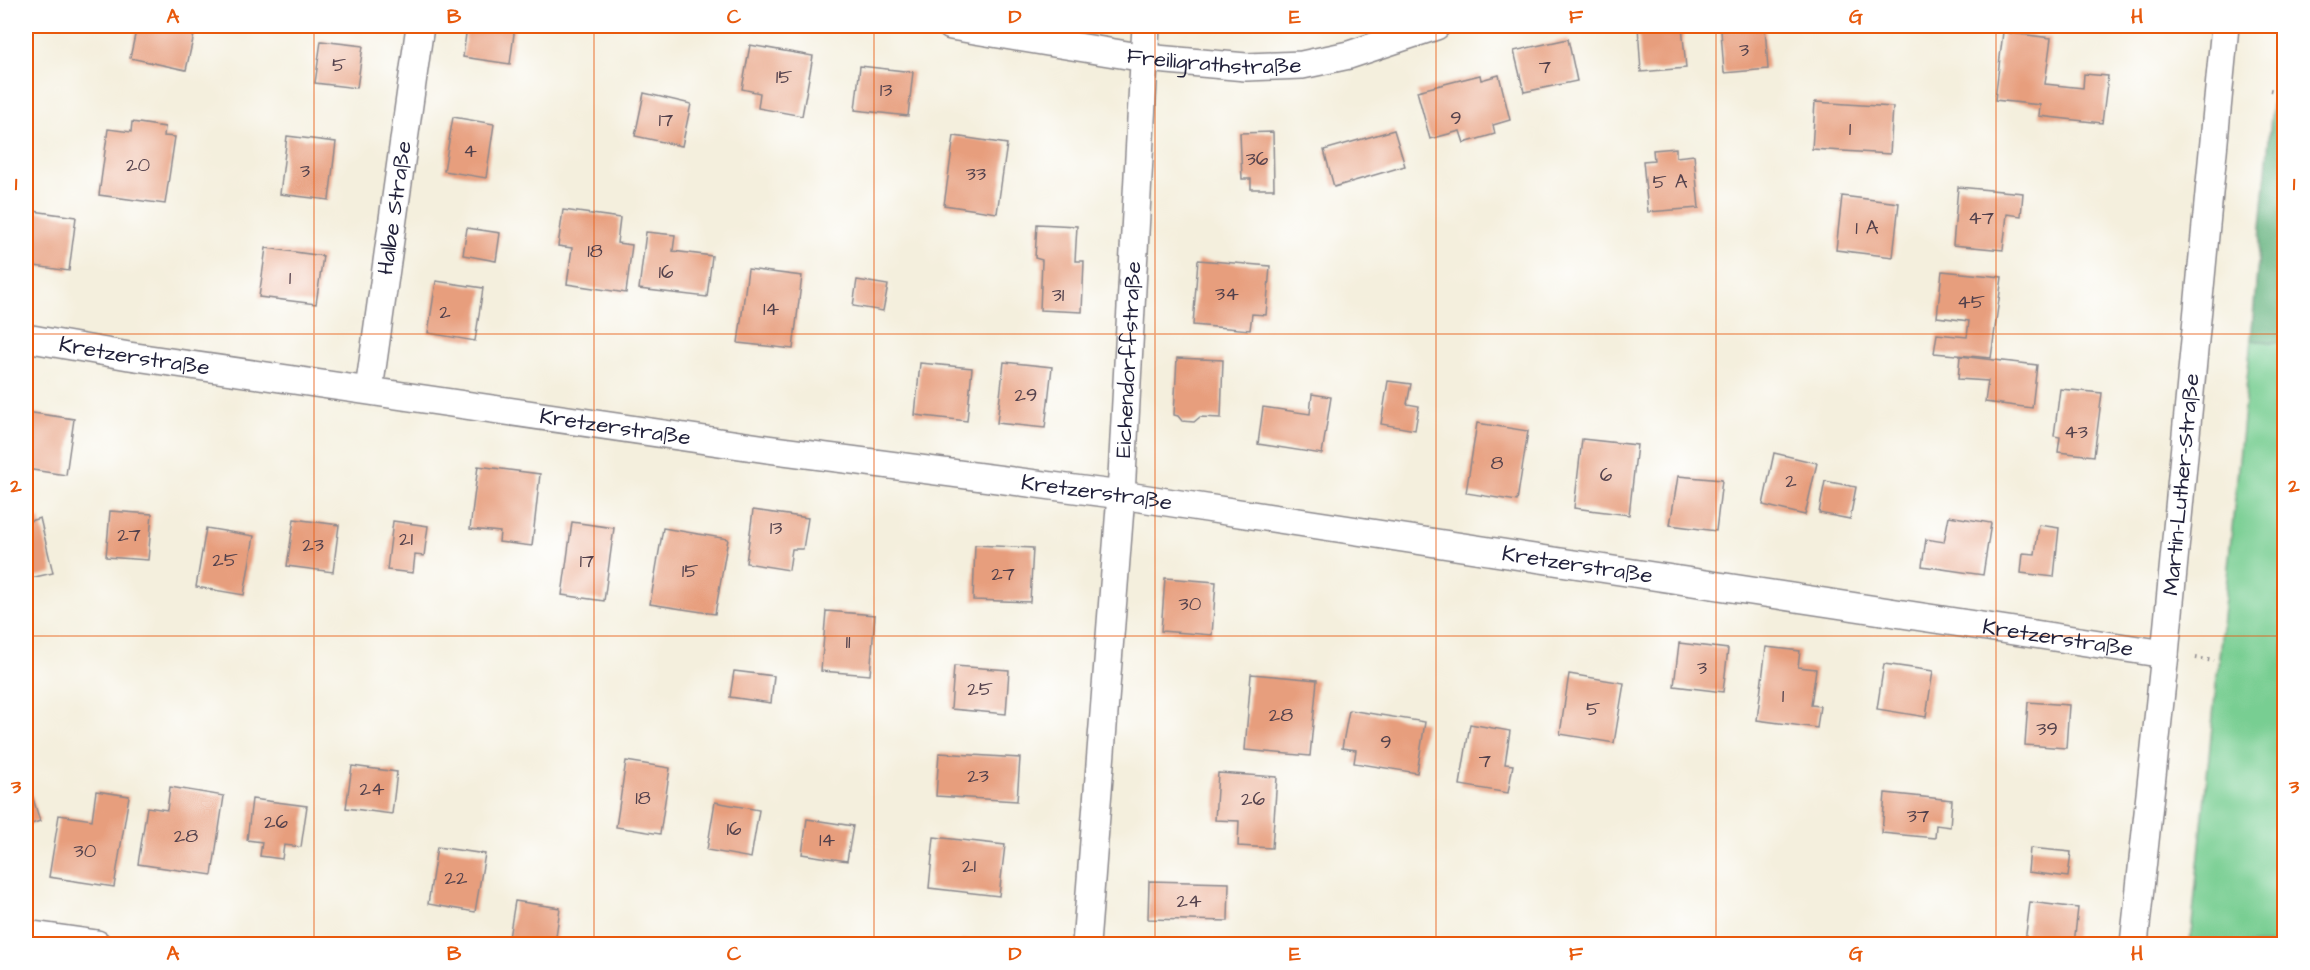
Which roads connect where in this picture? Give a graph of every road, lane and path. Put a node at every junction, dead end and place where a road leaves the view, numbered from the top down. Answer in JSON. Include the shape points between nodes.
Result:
{"nodes":[{"id":1,"x":420,"y":26,"type":"edge"},
{"id":2,"x":951,"y":26,"type":"edge"},
{"id":3,"x":1146,"y":26,"type":"edge"},
{"id":4,"x":1436,"y":26,"type":"edge"},
{"id":5,"x":2225,"y":26,"type":"edge"},
{"id":6,"x":1145,"y":58,"type":"junction"},
{"id":7,"x":2270,"y":90,"type":"dead end"},
{"id":8,"x":2284,"y":93,"type":"edge"},
{"id":9,"x":26,"y":338,"type":"edge"},
{"id":10,"x":369,"y":390,"type":"junction"},
{"id":11,"x":1121,"y":495,"type":"junction"},
{"id":12,"x":2165,"y":654,"type":"junction"},
{"id":13,"x":26,"y":934,"type":"edge"},
{"id":14,"x":97,"y":945,"type":"edge"},
{"id":15,"x":1086,"y":945,"type":"edge"},
{"id":16,"x":2134,"y":945,"type":"edge"}],
"edges":[{"from":1,"to":10,"type":"street","name":"Halbe Straße"},
{"from":2,"to":6,"type":"street","name":"Freiligrathstraße"},
{"from":3,"to":6,"type":"street","name":"Eichendorffstraße"},
{"from":4,"to":6,"type":"street","name":"Freiligrathstraße","via":[[1349,55],[1302,65],[1246,67]]},
{"from":5,"to":12,"type":"street","name":"Martin-Luther-Straße"},
{"from":6,"to":11,"type":"street","name":"Eichendorffstraße"},
{"from":7,"to":8,"type":"path"},
{"from":9,"to":10,"type":"street","name":"Kretzerstraße"},
{"from":10,"to":11,"type":"street","name":"Kretzerstraße","via":[[767,449]]},
{"from":11,"to":12,"type":"street","name":"Kretzerstraße"},
{"from":11,"to":15,"type":"street","name":"Eichendorffstraße"},
{"from":12,"to":16,"type":"street","name":"Martin-Luther-Straße"},
{"from":13,"to":14,"type":"street"}]}
